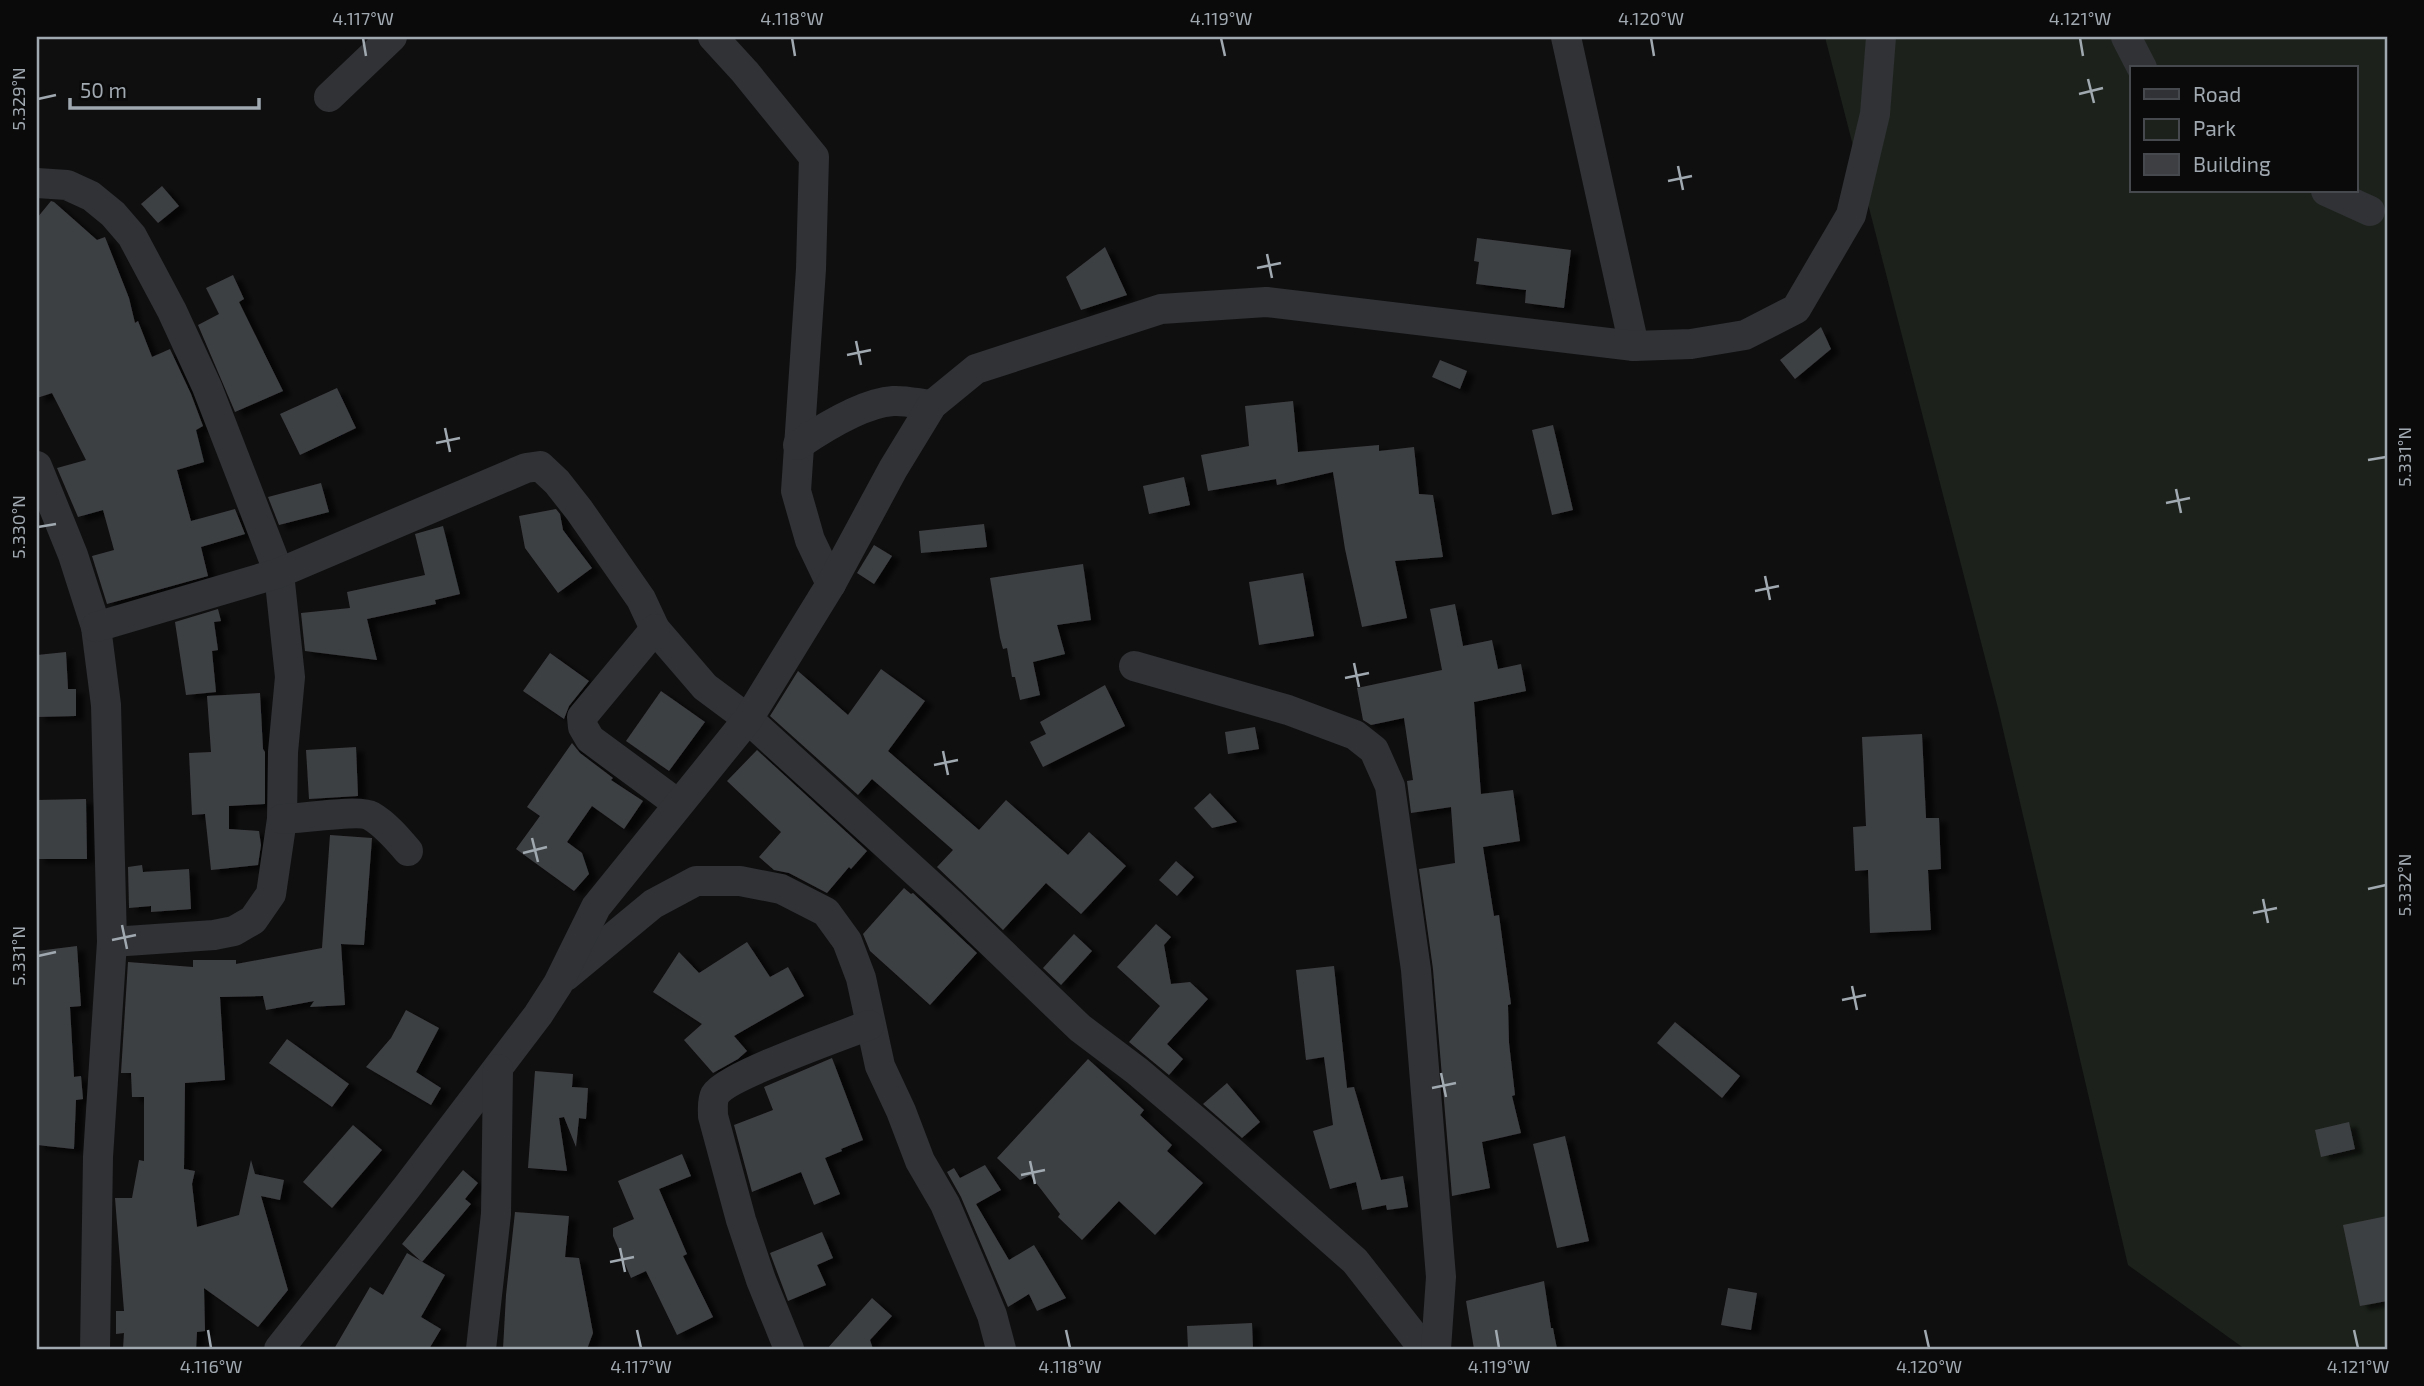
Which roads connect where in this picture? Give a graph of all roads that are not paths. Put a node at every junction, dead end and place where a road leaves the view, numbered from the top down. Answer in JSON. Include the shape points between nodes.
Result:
{"nodes":[{"id":1,"x":392,"y":37,"type":"edge"},
{"id":2,"x":713,"y":37,"type":"edge"},
{"id":3,"x":1566,"y":37,"type":"edge"},
{"id":4,"x":1881,"y":37,"type":"edge"},
{"id":5,"x":2126,"y":37,"type":"edge"},
{"id":6,"x":2141,"y":66,"type":"edge"},
{"id":7,"x":328,"y":97,"type":"dead end"},
{"id":8,"x":37,"y":183,"type":"edge"},
{"id":9,"x":2328,"y":192,"type":"edge"},
{"id":10,"x":2370,"y":211,"type":"dead end"},
{"id":11,"x":1634,"y":346,"type":"junction"},
{"id":12,"x":932,"y":405,"type":"junction"},
{"id":13,"x":799,"y":445,"type":"junction"},
{"id":14,"x":37,"y":466,"type":"edge"},
{"id":15,"x":279,"y":573,"type":"junction"},
{"id":16,"x":831,"y":584,"type":"junction"},
{"id":17,"x":96,"y":627,"type":"junction"},
{"id":18,"x":655,"y":629,"type":"junction"},
{"id":19,"x":1134,"y":666,"type":"dead end"},
{"id":20,"x":748,"y":719,"type":"junction"},
{"id":21,"x":678,"y":804,"type":"junction"},
{"id":22,"x":282,"y":820,"type":"junction"},
{"id":23,"x":408,"y":850,"type":"dead end"},
{"id":24,"x":113,"y":942,"type":"junction"},
{"id":25,"x":558,"y":984,"type":"junction"},
{"id":26,"x":869,"y":1025,"type":"junction"},
{"id":27,"x":498,"y":1069,"type":"junction"},
{"id":28,"x":95,"y":1349,"type":"edge"},
{"id":29,"x":279,"y":1349,"type":"edge"},
{"id":30,"x":481,"y":1349,"type":"edge"},
{"id":31,"x":789,"y":1349,"type":"edge"},
{"id":32,"x":1001,"y":1349,"type":"edge"},
{"id":33,"x":1424,"y":1349,"type":"edge"},
{"id":34,"x":1436,"y":1349,"type":"edge"}],
"edges":[{"from":1,"to":7,"type":"street"},
{"from":2,"to":13,"type":"street","via":[[814,157]]},
{"from":3,"to":11,"type":"street"},
{"from":4,"to":11,"type":"street","via":[[1875,114],[1851,215],[1796,309],[1745,334],[1691,344]]},
{"from":5,"to":6,"type":"street"},
{"from":8,"to":15,"type":"street","via":[[67,185],[91,196],[132,236],[206,387]]},
{"from":9,"to":10,"type":"street"},
{"from":11,"to":12,"type":"street","via":[[1266,302],[1161,309],[976,369]]},
{"from":12,"to":13,"type":"street","via":[[893,401],[868,408],[830,424]]},
{"from":12,"to":16,"type":"street"},
{"from":13,"to":16,"type":"street","via":[[796,491],[810,540]]},
{"from":14,"to":17,"type":"street"},
{"from":15,"to":17,"type":"street"},
{"from":15,"to":18,"type":"street","via":[[540,466],[579,510],[641,599]]},
{"from":15,"to":22,"type":"street","via":[[290,677]]},
{"from":16,"to":20,"type":"street"},
{"from":17,"to":24,"type":"street","via":[[106,705]]},
{"from":18,"to":20,"type":"street","via":[[705,687]]},
{"from":18,"to":21,"type":"street","via":[[582,717],[583,727],[590,739]]},
{"from":19,"to":34,"type":"street","via":[[1354,734],[1374,750],[1390,786],[1416,970],[1441,1277]]},
{"from":20,"to":21,"type":"street"},
{"from":20,"to":33,"type":"street","via":[[1080,1028],[1199,1123],[1355,1261]]},
{"from":21,"to":25,"type":"street","via":[[596,906]]},
{"from":22,"to":23,"type":"street","via":[[369,814]]},
{"from":22,"to":24,"type":"street","via":[[271,894],[253,920],[214,935]]},
{"from":24,"to":28,"type":"street","via":[[98,1157]]},
{"from":25,"to":26,"type":"street","via":[[653,904],[696,881],[740,881],[781,889],[826,912],[847,941],[861,978]]},
{"from":25,"to":27,"type":"street"},
{"from":26,"to":31,"type":"street","via":[[726,1084],[713,1102],[741,1220]]},
{"from":26,"to":32,"type":"street","via":[[880,1066],[978,1279]]},
{"from":27,"to":29,"type":"street"},
{"from":27,"to":30,"type":"street","via":[[496,1214]]}]}
